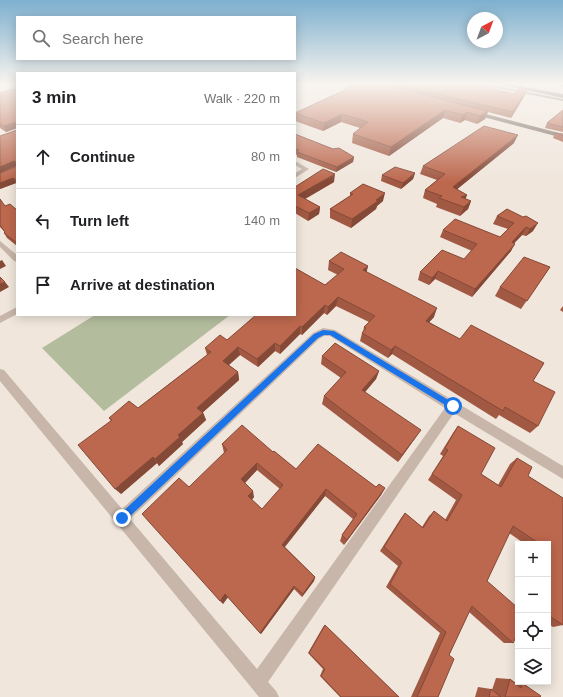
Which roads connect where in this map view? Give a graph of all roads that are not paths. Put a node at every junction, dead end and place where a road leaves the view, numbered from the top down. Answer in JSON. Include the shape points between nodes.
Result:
{"nodes":[{"id":1,"x":490,"y":117,"type":"edge"},
{"id":2,"x":563,"y":135,"type":"edge"},
{"id":3,"x":296,"y":164,"type":"edge"},
{"id":4,"x":296,"y":175,"type":"edge"},
{"id":5,"x":0,"y":243,"type":"edge"},
{"id":6,"x":16,"y":257,"type":"edge"},
{"id":7,"x":16,"y":311,"type":"edge"},
{"id":8,"x":0,"y":320,"type":"edge"},
{"id":9,"x":0,"y":373,"type":"edge"},
{"id":10,"x":453,"y":406,"type":"junction"},
{"id":11,"x":563,"y":473,"type":"edge"},
{"id":12,"x":122,"y":518,"type":"junction"},
{"id":13,"x":258,"y":682,"type":"junction"},
{"id":14,"x":270,"y":697,"type":"edge"}],
"edges":[{"from":1,"to":2,"type":"main road"},
{"from":3,"to":4,"type":"street","via":[[306,169]]},
{"from":5,"to":6,"type":"street"},
{"from":7,"to":8,"type":"street"},
{"from":9,"to":12,"type":"street"},
{"from":10,"to":11,"type":"street"},
{"from":10,"to":12,"type":"street","via":[[332,333],[323,332]]},
{"from":10,"to":13,"type":"street"},
{"from":12,"to":13,"type":"street"},
{"from":13,"to":14,"type":"street"}]}
